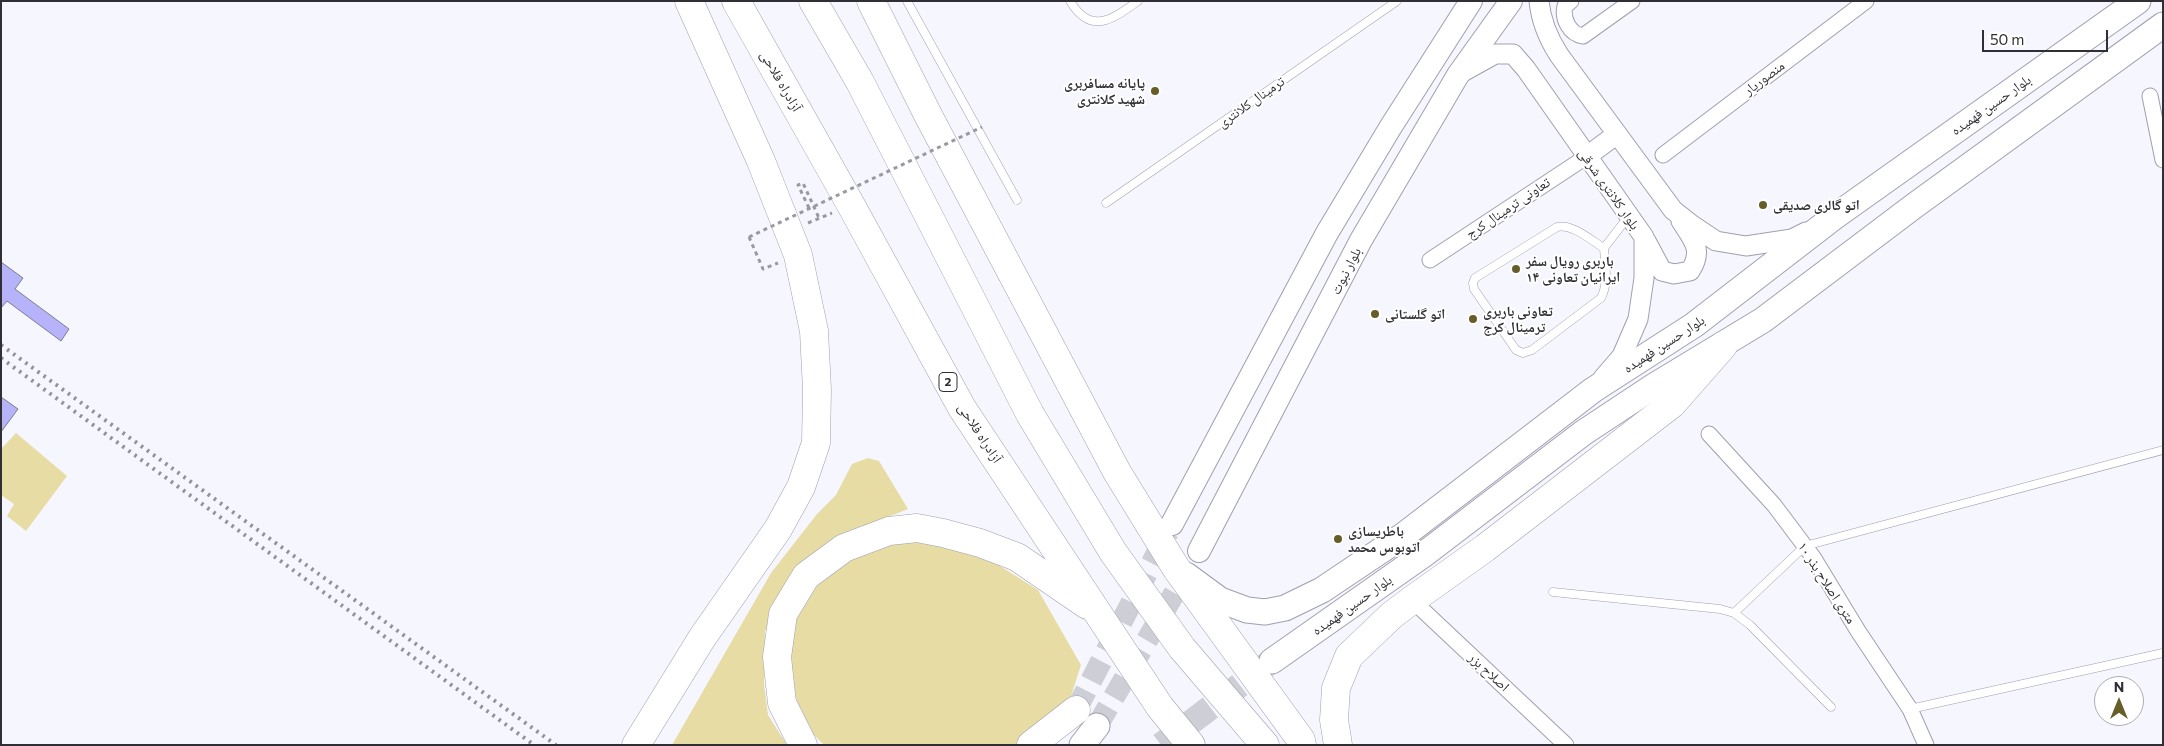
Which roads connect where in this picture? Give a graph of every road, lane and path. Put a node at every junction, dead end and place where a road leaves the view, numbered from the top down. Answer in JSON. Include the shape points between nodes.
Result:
{"nodes":[{"id":1,"x":689,"y":1,"type":"edge"},
{"id":2,"x":736,"y":1,"type":"edge"},
{"id":3,"x":813,"y":1,"type":"edge"},
{"id":4,"x":871,"y":1,"type":"edge"},
{"id":5,"x":907,"y":1,"type":"edge"},
{"id":6,"x":1070,"y":1,"type":"edge"},
{"id":7,"x":1138,"y":1,"type":"edge"},
{"id":8,"x":1397,"y":1,"type":"edge"},
{"id":9,"x":1511,"y":1,"type":"edge"},
{"id":10,"x":1539,"y":1,"type":"edge"},
{"id":11,"x":1632,"y":1,"type":"edge"},
{"id":12,"x":1866,"y":1,"type":"edge"},
{"id":13,"x":2138,"y":1,"type":"edge"},
{"id":14,"x":1469,"y":3,"type":"edge"},
{"id":15,"x":1568,"y":3,"type":"edge"},
{"id":16,"x":2163,"y":25,"type":"edge"},
{"id":17,"x":2103,"y":26,"type":"junction"},
{"id":18,"x":2124,"y":54,"type":"junction"},
{"id":19,"x":1458,"y":75,"type":"junction"},
{"id":20,"x":2150,"y":96,"type":"dead end"},
{"id":21,"x":982,"y":127,"type":"dead end"},
{"id":22,"x":1617,"y":134,"type":"junction"},
{"id":23,"x":1662,"y":154,"type":"dead end"},
{"id":24,"x":1586,"y":156,"type":"junction"},
{"id":25,"x":2163,"y":160,"type":"edge"},
{"id":26,"x":1018,"y":200,"type":"dead end"},
{"id":27,"x":1106,"y":203,"type":"dead end"},
{"id":28,"x":851,"y":205,"type":"junction"},
{"id":29,"x":810,"y":208,"type":"junction"},
{"id":30,"x":1674,"y":210,"type":"junction"},
{"id":31,"x":1628,"y":217,"type":"junction"},
{"id":32,"x":1834,"y":217,"type":"junction"},
{"id":33,"x":819,"y":218,"type":"junction"},
{"id":34,"x":789,"y":232,"type":"junction"},
{"id":35,"x":1644,"y":237,"type":"junction"},
{"id":36,"x":1604,"y":248,"type":"junction"},
{"id":37,"x":1430,"y":260,"type":"dead end"},
{"id":38,"x":762,"y":269,"type":"dead end"},
{"id":39,"x":1723,"y":346,"type":"junction"},
{"id":40,"x":1593,"y":390,"type":"junction"},
{"id":41,"x":1709,"y":434,"type":"dead end"},
{"id":42,"x":2163,"y":450,"type":"edge"},
{"id":43,"x":1172,"y":524,"type":"tunnel mouth"},
{"id":44,"x":1805,"y":546,"type":"junction"},
{"id":45,"x":1199,"y":551,"type":"tunnel mouth"},
{"id":46,"x":1176,"y":568,"type":"junction"},
{"id":47,"x":1553,"y":592,"type":"dead end"},
{"id":48,"x":1412,"y":600,"type":"junction"},
{"id":49,"x":1099,"y":613,"type":"junction"},
{"id":50,"x":1734,"y":613,"type":"junction"},
{"id":51,"x":2163,"y":653,"type":"edge"},
{"id":52,"x":1272,"y":661,"type":"tunnel mouth"},
{"id":53,"x":1831,"y":707,"type":"dead end"},
{"id":54,"x":1910,"y":709,"type":"junction"},
{"id":55,"x":1085,"y":727,"type":"edge"},
{"id":56,"x":636,"y":745,"type":"edge"},
{"id":57,"x":803,"y":745,"type":"edge"},
{"id":58,"x":1031,"y":745,"type":"edge"},
{"id":59,"x":1051,"y":745,"type":"edge"},
{"id":60,"x":1191,"y":745,"type":"edge"},
{"id":61,"x":1265,"y":745,"type":"edge"},
{"id":62,"x":1302,"y":745,"type":"edge"},
{"id":63,"x":1338,"y":745,"type":"edge"},
{"id":64,"x":1566,"y":745,"type":"edge"},
{"id":65,"x":1926,"y":745,"type":"edge"}],
"edges":[{"from":1,"to":34,"type":"highway","via":[[761,161]]},
{"from":2,"to":28,"type":"highway","name":"آزادراه فلاحی","number":"2"},
{"from":3,"to":61,"type":"highway","via":[[860,82],[1030,414],[1113,552],[1182,648]]},
{"from":4,"to":46,"type":"highway","via":[[1117,472]]},
{"from":5,"to":26,"type":"lane"},
{"from":6,"to":7,"type":"lane","via":[[1080,15],[1101,22],[1114,18]]},
{"from":8,"to":27,"type":"lane","name":"ترمینال کلانتری"},
{"from":9,"to":19,"type":"main road","name":"بلوار نبوت"},
{"from":10,"to":22,"type":"street","via":[[1547,36]]},
{"from":11,"to":15,"type":"street","via":[[1583,36],[1577,35],[1567,22],[1564,15]]},
{"from":12,"to":23,"type":"street","name":"منصوریار"},
{"from":13,"to":17,"type":"main road","name":"بلوار حسین فهمیده"},
{"from":14,"to":43,"type":"main road","via":[[1327,233]]},
{"from":16,"to":18,"type":"main road","name":"بلوار حسین فهمیده"},
{"from":17,"to":18,"type":"main road"},
{"from":17,"to":32,"type":"main road","name":"بلوار حسین فهمیده"},
{"from":18,"to":39,"type":"main road","name":"بلوار حسین فهمیده","via":[[1763,320]]},
{"from":19,"to":24,"type":"street","name":"بلوار کلانتری شرقی","via":[[1495,54],[1513,54]]},
{"from":19,"to":45,"type":"main road","name":"بلوار نبوت","via":[[1361,240]]},
{"from":20,"to":25,"type":"street"},
{"from":21,"to":29,"type":"path","bridge":true},
{"from":22,"to":24,"type":"street"},
{"from":22,"to":30,"type":"street"},
{"from":24,"to":31,"type":"street","name":"بلوار کلانتری شرقی"},
{"from":24,"to":37,"type":"street","name":"تعاونی ترمینال کرج"},
{"from":28,"to":33,"type":"path"},
{"from":28,"to":49,"type":"highway","name":"آزادراه فلاحی","number":"2","via":[[962,408]]},
{"from":29,"to":33,"type":"path","via":[[798,185],[803,183]]},
{"from":29,"to":38,"type":"path","bridge":true,"via":[[749,237]]},
{"from":30,"to":32,"type":"street","via":[[1716,241],[1746,246],[1792,239]]},
{"from":30,"to":35,"type":"street","via":[[1697,246],[1696,263],[1690,271],[1674,274],[1662,271]]},
{"from":31,"to":35,"type":"street","name":"بلوار کلانتری شرقی"},
{"from":31,"to":36,"type":"lane"},
{"from":32,"to":40,"type":"main road","name":"بلوار حسین فهمیده","via":[[1694,325]]},
{"from":33,"to":34,"type":"path"},
{"from":34,"to":56,"type":"highway","via":[[798,254],[814,332],[818,390],[816,443],[802,487],[778,529],[702,638]]},
{"from":35,"to":40,"type":"street","name":"بلوار کلانتری شرقی","via":[[1644,278],[1638,319],[1622,356]]},
{"from":36,"to":36,"type":"lane","via":[[1606,282],[1601,298],[1532,350],[1523,353],[1516,350],[1474,289],[1475,278],[1557,227],[1571,228]]},
{"from":39,"to":48,"type":"highway","via":[[1672,404]]},
{"from":39,"to":52,"type":"main road","name":"بلوار حسین فهمیده","via":[[1583,433],[1423,554]]},
{"from":40,"to":46,"type":"main road","name":"بلوار حسین فهمیده","via":[[1404,535],[1322,590],[1285,608],[1265,612],[1247,610],[1220,600]]},
{"from":41,"to":44,"type":"street","name":"۱۰ متری اصلاح بذر","via":[[1774,505]]},
{"from":42,"to":44,"type":"lane"},
{"from":44,"to":50,"type":"lane"},
{"from":44,"to":54,"type":"street","name":"۱۰ متری اصلاح بذر"},
{"from":46,"to":62,"type":"highway"},
{"from":47,"to":50,"type":"lane"},
{"from":48,"to":63,"type":"highway","via":[[1349,656],[1336,688],[1334,720]]},
{"from":48,"to":64,"type":"street","name":"اصلاح بزر"},
{"from":49,"to":57,"type":"highway","via":[[1017,557],[943,533],[917,528],[889,532],[844,548],[806,576],[783,614],[777,657],[782,703]]},
{"from":49,"to":60,"type":"highway","name":"آزادراه فلاحی","number":"2","via":[[1160,707]]},
{"from":50,"to":53,"type":"lane","via":[[1750,625]]},
{"from":51,"to":54,"type":"lane"},
{"from":54,"to":65,"type":"street","name":"۱۰ متری اصلاح بذر"},
{"from":55,"to":58,"type":"highway"},
{"from":55,"to":59,"type":"main road"}]}
